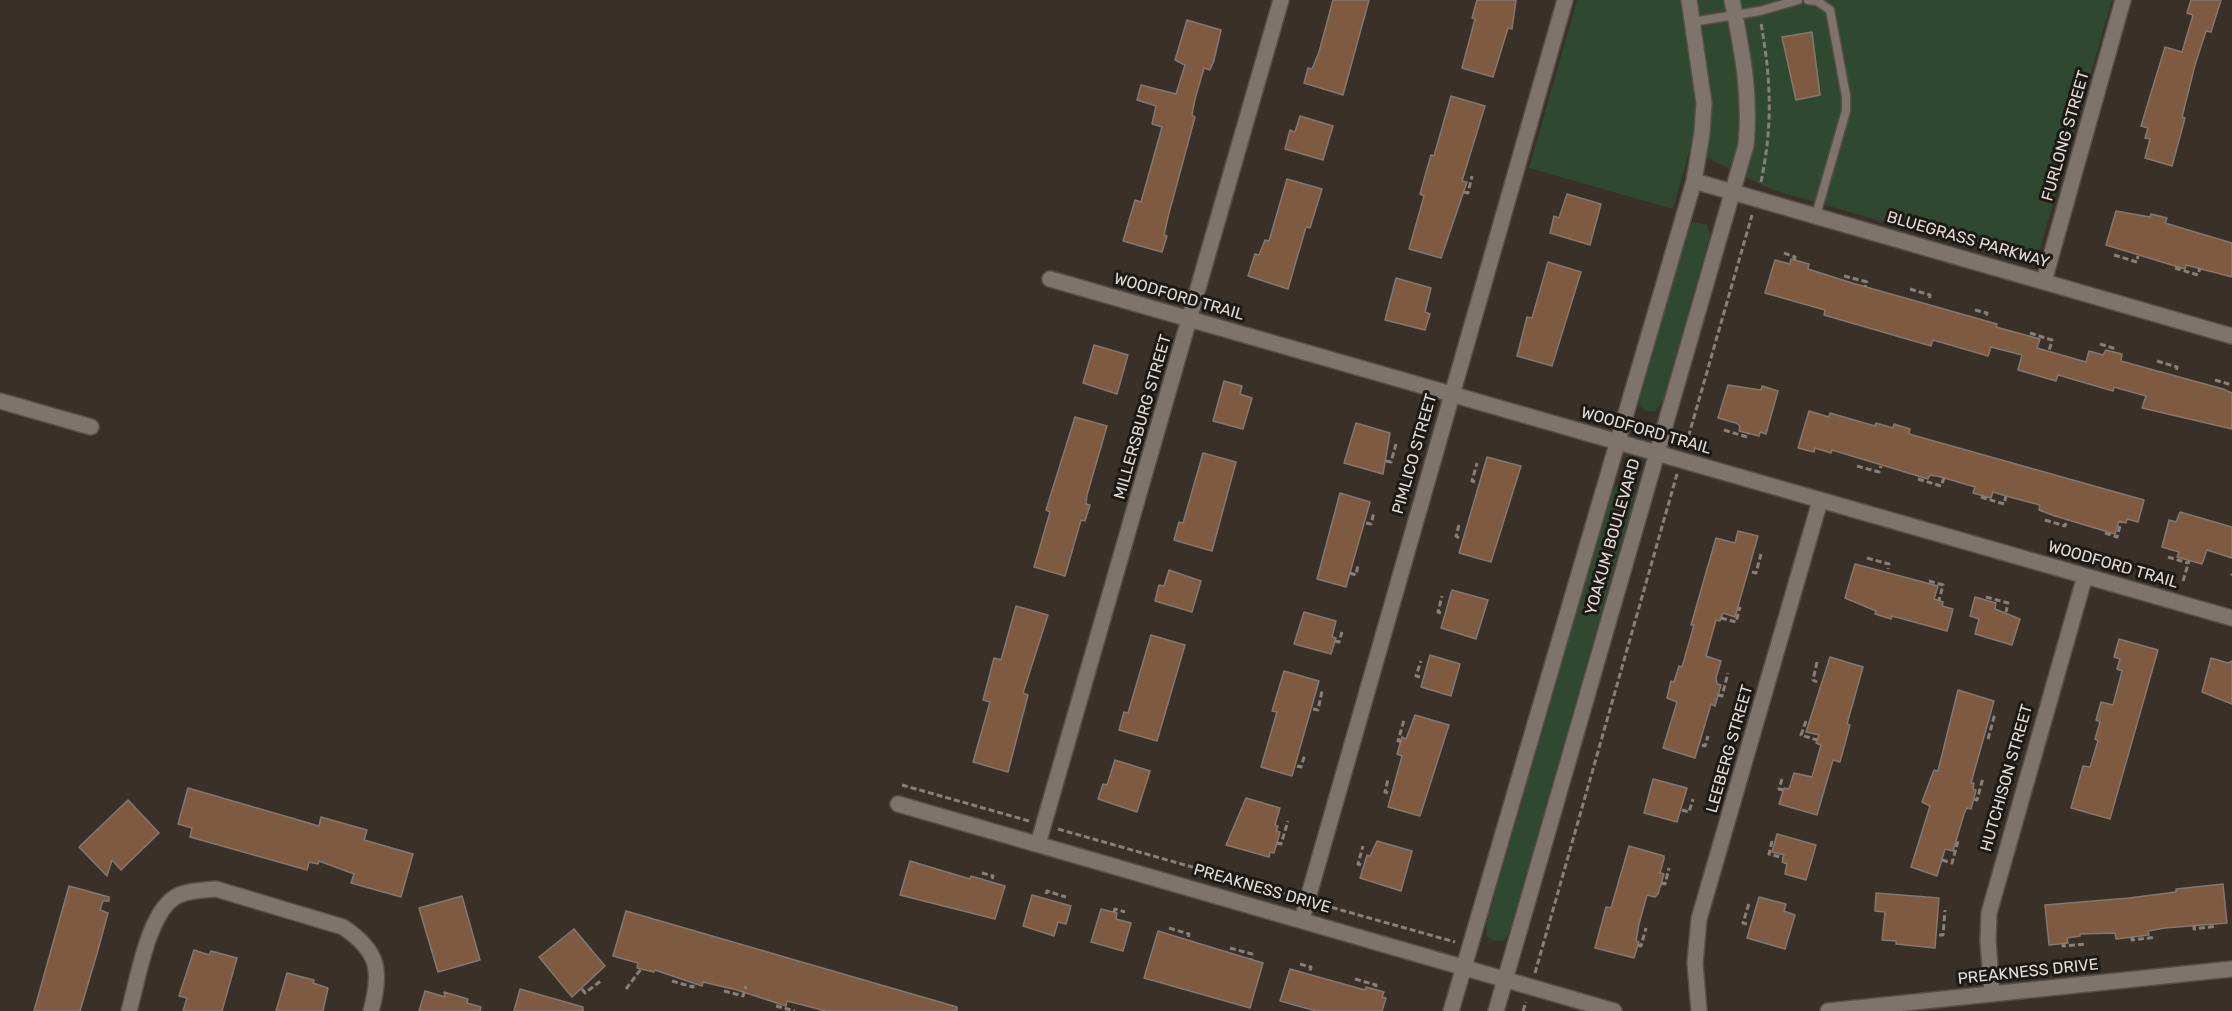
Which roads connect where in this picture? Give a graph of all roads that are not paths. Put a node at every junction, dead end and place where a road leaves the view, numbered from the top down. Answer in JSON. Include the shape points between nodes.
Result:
{"nodes":[{"id":1,"x":1281,"y":0,"type":"edge"},
{"id":2,"x":1565,"y":0,"type":"edge"},
{"id":3,"x":1689,"y":0,"type":"edge"},
{"id":4,"x":1798,"y":0,"type":"edge"},
{"id":5,"x":1809,"y":0,"type":"edge"},
{"id":6,"x":2122,"y":0,"type":"edge"},
{"id":7,"x":1734,"y":8,"type":"edge"},
{"id":8,"x":1692,"y":22,"type":"junction"},
{"id":9,"x":1694,"y":181,"type":"junction"},
{"id":10,"x":1732,"y":192,"type":"junction"},
{"id":11,"x":1816,"y":216,"type":"junction"},
{"id":12,"x":1050,"y":279,"type":"dead end"},
{"id":13,"x":2044,"y":281,"type":"junction"},
{"id":14,"x":1190,"y":318,"type":"junction"},
{"id":15,"x":2232,"y":336,"type":"edge"},
{"id":16,"x":1452,"y":393,"type":"junction"},
{"id":17,"x":0,"y":401,"type":"edge"},
{"id":18,"x":91,"y":427,"type":"dead end"},
{"id":19,"x":1617,"y":442,"type":"junction"},
{"id":20,"x":1656,"y":453,"type":"junction"},
{"id":21,"x":1820,"y":501,"type":"junction"},
{"id":22,"x":2085,"y":576,"type":"junction"},
{"id":23,"x":2232,"y":618,"type":"edge"},
{"id":24,"x":898,"y":804,"type":"dead end"},
{"id":25,"x":1038,"y":844,"type":"junction"},
{"id":26,"x":1302,"y":919,"type":"junction"},
{"id":27,"x":1463,"y":966,"type":"junction"},
{"id":28,"x":2232,"y":969,"type":"edge"},
{"id":29,"x":1505,"y":978,"type":"junction"},
{"id":30,"x":1992,"y":994,"type":"junction"},
{"id":31,"x":129,"y":1011,"type":"edge"},
{"id":32,"x":371,"y":1011,"type":"edge"},
{"id":33,"x":1451,"y":1011,"type":"edge"},
{"id":34,"x":1496,"y":1011,"type":"edge"},
{"id":35,"x":1614,"y":1011,"type":"edge"},
{"id":36,"x":1698,"y":1011,"type":"edge"},
{"id":37,"x":1828,"y":1011,"type":"edge"}],
"edges":[{"from":1,"to":14,"type":"street","name":"MILLERSBURG STREET"},
{"from":2,"to":16,"type":"street","name":"PIMLICO STREET"},
{"from":3,"to":8,"type":"street","name":"YOAKUM BOULEVARD"},
{"from":4,"to":7,"type":"lane"},
{"from":5,"to":11,"type":"lane","via":[[1830,10],[1846,96],[1846,111]]},
{"from":6,"to":13,"type":"street","name":"FURLONG STREET"},
{"from":7,"to":8,"type":"lane"},
{"from":7,"to":10,"type":"street","name":"YOAKUM BOULEVARD","via":[[1749,110],[1746,146]]},
{"from":8,"to":9,"type":"street","name":"YOAKUM BOULEVARD","via":[[1704,103]]},
{"from":9,"to":10,"type":"street","name":"BLUEGRASS PARKWAY"},
{"from":9,"to":19,"type":"street","name":"YOAKUM BOULEVARD"},
{"from":10,"to":11,"type":"street","name":"BLUEGRASS PARKWAY"},
{"from":10,"to":20,"type":"street","name":"YOAKUM BOULEVARD"},
{"from":11,"to":13,"type":"street","name":"BLUEGRASS PARKWAY"},
{"from":12,"to":14,"type":"street","name":"WOODFORD TRAIL"},
{"from":13,"to":15,"type":"street","name":"BLUEGRASS PARKWAY"},
{"from":14,"to":16,"type":"street","name":"WOODFORD TRAIL"},
{"from":14,"to":25,"type":"street","name":"MILLERSBURG STREET"},
{"from":16,"to":19,"type":"street","name":"WOODFORD TRAIL"},
{"from":16,"to":26,"type":"street","name":"PIMLICO STREET"},
{"from":17,"to":18,"type":"street"},
{"from":19,"to":20,"type":"street","name":"WOODFORD TRAIL"},
{"from":19,"to":27,"type":"street","name":"YOAKUM BOULEVARD"},
{"from":20,"to":21,"type":"street","name":"WOODFORD TRAIL"},
{"from":20,"to":29,"type":"street","name":"YOAKUM BOULEVARD"},
{"from":21,"to":22,"type":"street","name":"WOODFORD TRAIL"},
{"from":21,"to":36,"type":"street","name":"LEEBERG STREET","via":[[1699,919],[1695,963]]},
{"from":22,"to":23,"type":"street","name":"WOODFORD TRAIL"},
{"from":22,"to":30,"type":"street","name":"HUTCHISON STREET","via":[[1989,913]]},
{"from":24,"to":25,"type":"street","name":"PREAKNESS DRIVE"},
{"from":25,"to":26,"type":"street","name":"PREAKNESS DRIVE"},
{"from":26,"to":27,"type":"street","name":"PREAKNESS DRIVE"},
{"from":27,"to":29,"type":"street","name":"PREAKNESS DRIVE"},
{"from":27,"to":33,"type":"street","name":"YOAKUM BOULEVARD"},
{"from":28,"to":30,"type":"street","name":"PREAKNESS DRIVE"},
{"from":29,"to":34,"type":"street","name":"YOAKUM BOULEVARD"},
{"from":29,"to":35,"type":"street","name":"PREAKNESS DRIVE"},
{"from":30,"to":37,"type":"street","name":"PREAKNESS DRIVE"},
{"from":31,"to":32,"type":"street","via":[[154,924],[163,909],[178,896],[216,889],[344,927],[361,939],[376,966],[378,982]]}]}
